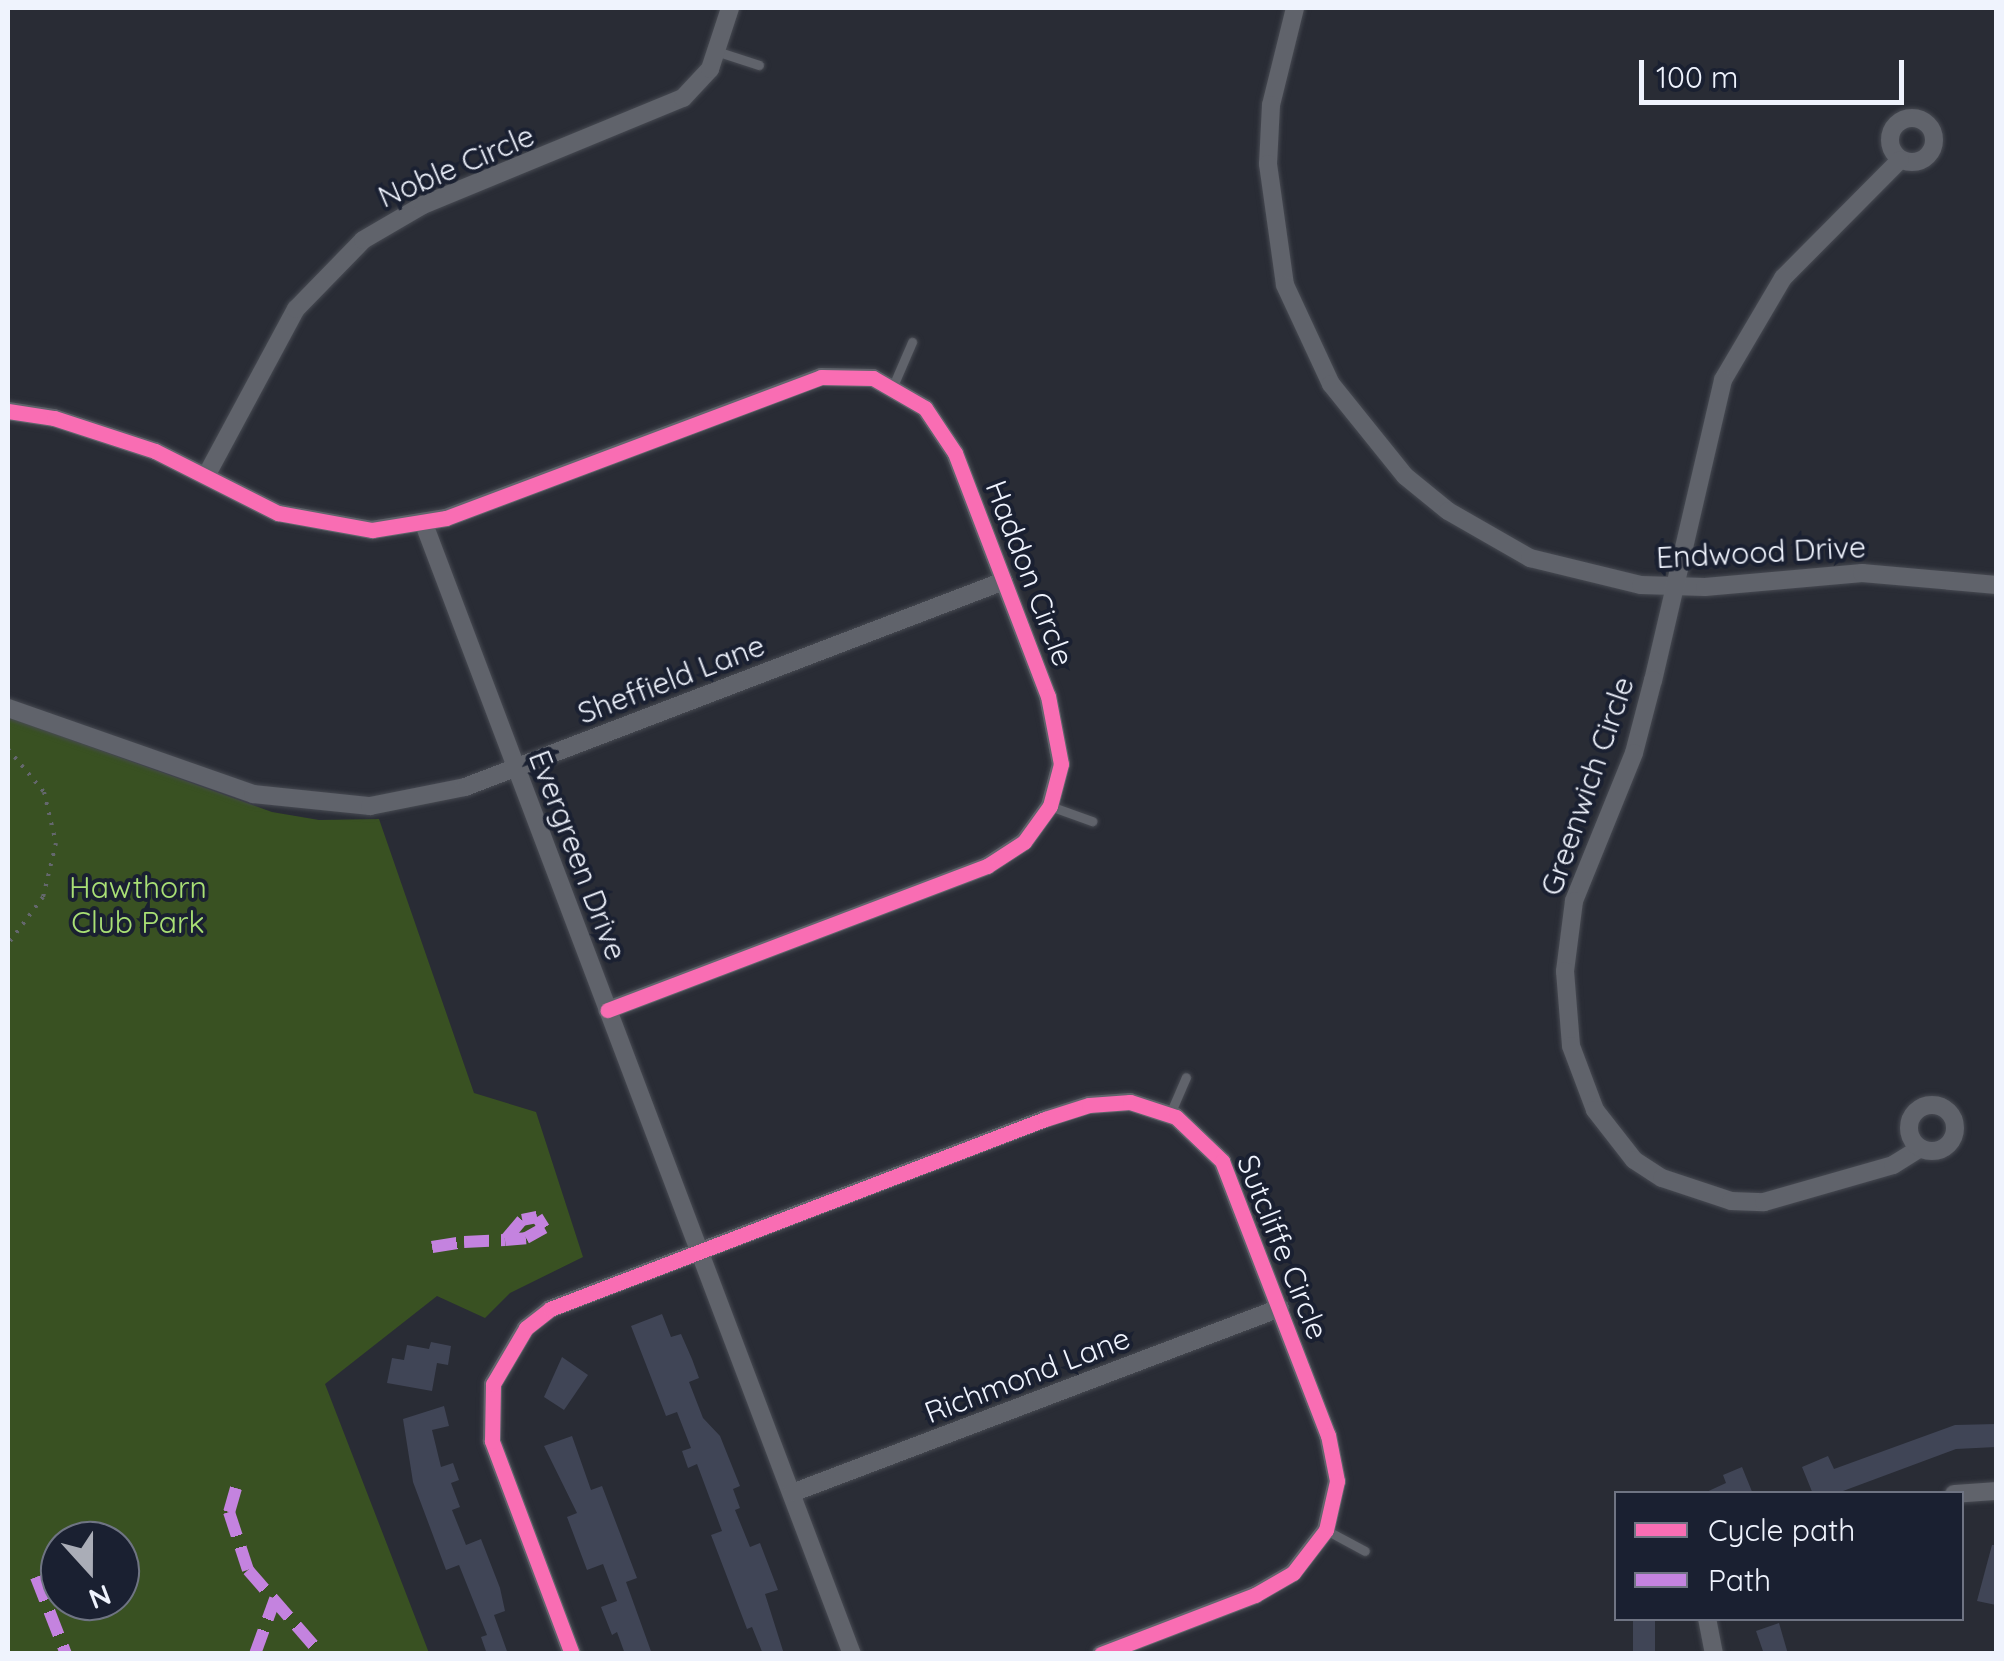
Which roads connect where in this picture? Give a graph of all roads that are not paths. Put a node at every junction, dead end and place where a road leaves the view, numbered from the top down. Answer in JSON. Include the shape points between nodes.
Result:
{"nodes":[{"id":1,"x":730,"y":8,"type":"edge"},
{"id":2,"x":1295,"y":8,"type":"edge"},
{"id":3,"x":719,"y":52,"type":"junction"},
{"id":4,"x":759,"y":65,"type":"dead end"},
{"id":5,"x":1900,"y":160,"type":"dead end"},
{"id":6,"x":912,"y":342,"type":"dead end"},
{"id":7,"x":893,"y":386,"type":"junction"},
{"id":8,"x":8,"y":411,"type":"edge"},
{"id":9,"x":206,"y":476,"type":"junction"},
{"id":10,"x":424,"y":524,"type":"junction"},
{"id":11,"x":1004,"y":581,"type":"junction"},
{"id":12,"x":1996,"y":585,"type":"edge"},
{"id":13,"x":1674,"y":586,"type":"junction"},
{"id":14,"x":8,"y":708,"type":"edge"},
{"id":15,"x":515,"y":767,"type":"junction"},
{"id":16,"x":1050,"y":806,"type":"junction"},
{"id":17,"x":1092,"y":821,"type":"dead end"},
{"id":18,"x":608,"y":1010,"type":"junction"},
{"id":19,"x":1186,"y":1076,"type":"dead end"},
{"id":20,"x":1170,"y":1114,"type":"junction"},
{"id":21,"x":1920,"y":1148,"type":"dead end"},
{"id":22,"x":699,"y":1251,"type":"junction"},
{"id":23,"x":1280,"y":1308,"type":"junction"},
{"id":24,"x":1996,"y":1491,"type":"edge"},
{"id":25,"x":792,"y":1492,"type":"junction"},
{"id":26,"x":1964,"y":1493,"type":"edge"},
{"id":27,"x":1326,"y":1530,"type":"junction"},
{"id":28,"x":1365,"y":1551,"type":"dead end"},
{"id":29,"x":1707,"y":1621,"type":"edge"},
{"id":30,"x":572,"y":1654,"type":"edge"},
{"id":31,"x":852,"y":1654,"type":"edge"},
{"id":32,"x":1101,"y":1654,"type":"edge"},
{"id":33,"x":1714,"y":1654,"type":"edge"}],
"edges":[{"from":1,"to":3,"type":"street","name":"Noble Circle"},
{"from":2,"to":13,"type":"street","name":"Endwood Drive","via":[[1272,105],[1270,214],[1286,285],[1331,384],[1362,431],[1448,510],[1530,558],[1622,582]]},
{"from":3,"to":4,"type":"lane"},
{"from":3,"to":9,"type":"street","name":"Noble Circle","via":[[694,89],[654,115],[423,205],[363,240],[296,309]]},
{"from":5,"to":13,"type":"street","name":"Greenwich Circle","via":[[1808,248],[1758,315],[1713,410]]},
{"from":6,"to":7,"type":"lane"},
{"from":7,"to":10,"type":"street","name":"Haddon Circle","via":[[846,375],[795,384]]},
{"from":7,"to":11,"type":"street","name":"Haddon Circle","via":[[944,431]]},
{"from":8,"to":9,"type":"street","via":[[102,432]]},
{"from":9,"to":10,"type":"street","via":[[278,513],[322,525]]},
{"from":10,"to":15,"type":"street","name":"Evergreen Drive"},
{"from":11,"to":15,"type":"street","name":"Sheffield Lane"},
{"from":11,"to":16,"type":"street","name":"Haddon Circle","via":[[1060,736]]},
{"from":12,"to":13,"type":"street","name":"Endwood Drive","via":[[1862,573]]},
{"from":13,"to":21,"type":"street","name":"Greenwich Circle","via":[[1634,753],[1574,901],[1568,933],[1566,1012],[1583,1084],[1634,1160],[1662,1178],[1731,1201],[1797,1198],[1898,1163]]},
{"from":14,"to":15,"type":"street","name":"Sheffield Lane","via":[[294,803],[418,800]]},
{"from":15,"to":18,"type":"street","name":"Evergreen Drive"},
{"from":16,"to":17,"type":"lane"},
{"from":16,"to":18,"type":"street","name":"Haddon Circle","via":[[1024,842],[988,866]]},
{"from":18,"to":22,"type":"street","name":"Evergreen Drive"},
{"from":19,"to":20,"type":"lane"},
{"from":20,"to":22,"type":"street","name":"Sutcliffe Circle","via":[[1130,1102],[1089,1105]]},
{"from":20,"to":23,"type":"street","name":"Sutcliffe Circle","via":[[1198,1132],[1222,1161]]},
{"from":22,"to":25,"type":"street","name":"Evergreen Drive"},
{"from":22,"to":30,"type":"street","name":"Sutcliffe Circle","via":[[550,1310],[511,1346],[493,1384],[492,1441]]},
{"from":23,"to":25,"type":"street","name":"Richmond Lane"},
{"from":23,"to":27,"type":"street","name":"Sutcliffe Circle","via":[[1336,1466]]},
{"from":24,"to":26,"type":"street"},
{"from":25,"to":31,"type":"street","name":"Evergreen Drive"},
{"from":27,"to":28,"type":"lane"},
{"from":27,"to":32,"type":"street","name":"Sutcliffe Circle","via":[[1310,1556],[1277,1585]]},
{"from":29,"to":33,"type":"street"}]}
